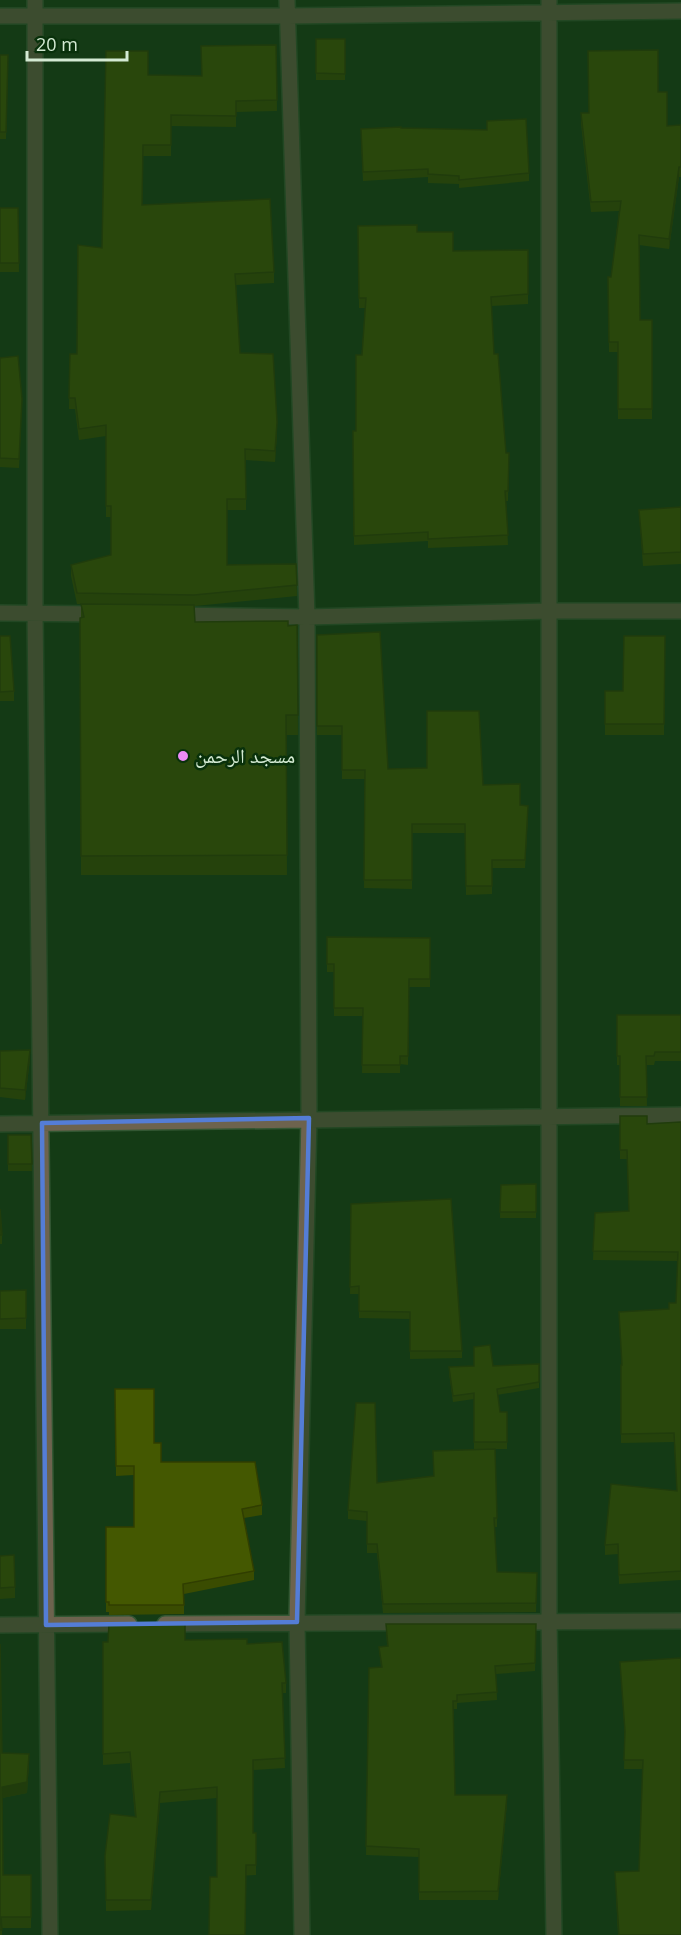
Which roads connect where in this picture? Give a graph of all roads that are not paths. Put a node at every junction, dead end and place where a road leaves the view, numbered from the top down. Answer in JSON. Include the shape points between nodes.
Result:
{"nodes":[{"id":1,"x":35,"y":0,"type":"edge"},
{"id":2,"x":287,"y":0,"type":"edge"},
{"id":3,"x":549,"y":7,"type":"edge"},
{"id":4,"x":681,"y":11,"type":"edge"},
{"id":5,"x":0,"y":16,"type":"edge"},
{"id":6,"x":287,"y":16,"type":"junction"},
{"id":7,"x":35,"y":17,"type":"junction"},
{"id":8,"x":549,"y":611,"type":"junction"},
{"id":9,"x":681,"y":611,"type":"edge"},
{"id":10,"x":0,"y":613,"type":"edge"},
{"id":11,"x":35,"y":613,"type":"junction"},
{"id":12,"x":118,"y":614,"type":"edge"},
{"id":13,"x":153,"y":615,"type":"edge"},
{"id":14,"x":307,"y":617,"type":"junction"},
{"id":15,"x":550,"y":1115,"type":"junction"},
{"id":16,"x":681,"y":1115,"type":"edge"},
{"id":17,"x":309,"y":1118,"type":"junction"},
{"id":18,"x":42,"y":1123,"type":"junction"},
{"id":19,"x":0,"y":1124,"type":"edge"},
{"id":20,"x":549,"y":1621,"type":"junction"},
{"id":21,"x":681,"y":1621,"type":"edge"},
{"id":22,"x":297,"y":1622,"type":"junction"},
{"id":23,"x":0,"y":1625,"type":"edge"},
{"id":24,"x":46,"y":1625,"type":"junction"},
{"id":25,"x":50,"y":1935,"type":"edge"},
{"id":26,"x":302,"y":1935,"type":"edge"},
{"id":27,"x":554,"y":1935,"type":"edge"}],
"edges":[{"from":1,"to":7,"type":"street"},
{"from":2,"to":6,"type":"street"},
{"from":3,"to":4,"type":"street"},
{"from":3,"to":6,"type":"street"},
{"from":3,"to":8,"type":"street"},
{"from":5,"to":7,"type":"street"},
{"from":6,"to":7,"type":"street"},
{"from":6,"to":14,"type":"street"},
{"from":7,"to":11,"type":"street"},
{"from":8,"to":9,"type":"street"},
{"from":8,"to":14,"type":"street"},
{"from":8,"to":15,"type":"street"},
{"from":10,"to":11,"type":"street"},
{"from":11,"to":12,"type":"street"},
{"from":11,"to":18,"type":"street"},
{"from":13,"to":14,"type":"street"},
{"from":14,"to":17,"type":"street"},
{"from":15,"to":16,"type":"street"},
{"from":15,"to":17,"type":"street"},
{"from":15,"to":20,"type":"street"},
{"from":17,"to":18,"type":"street"},
{"from":17,"to":22,"type":"street"},
{"from":18,"to":19,"type":"street"},
{"from":18,"to":24,"type":"street"},
{"from":20,"to":21,"type":"street"},
{"from":20,"to":22,"type":"street"},
{"from":20,"to":27,"type":"street"},
{"from":22,"to":24,"type":"street"},
{"from":22,"to":26,"type":"street"},
{"from":23,"to":24,"type":"street"},
{"from":24,"to":25,"type":"street"}]}
